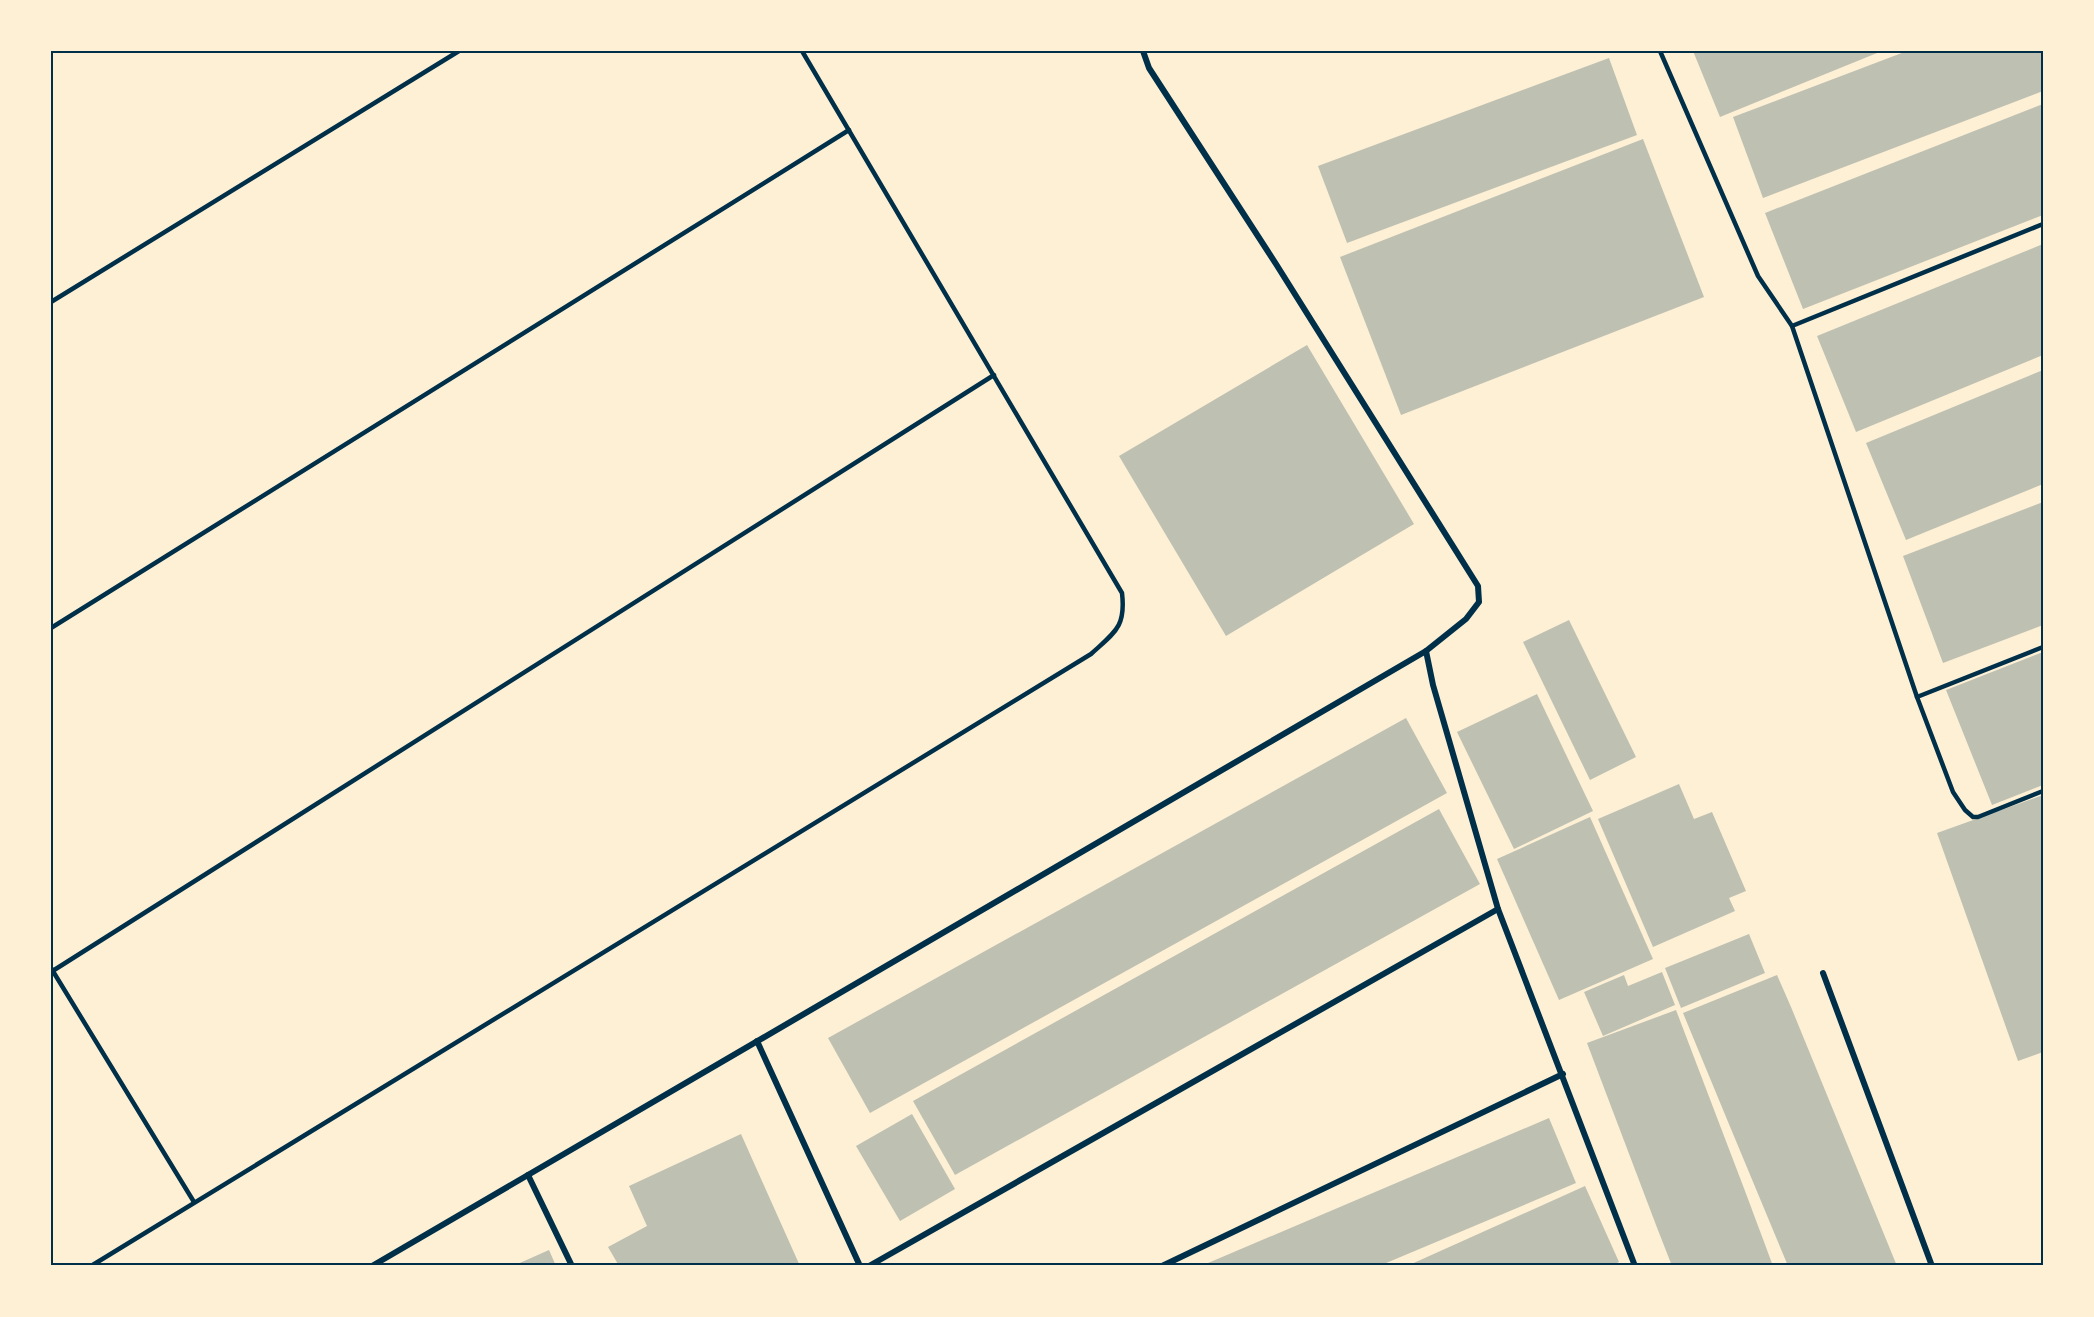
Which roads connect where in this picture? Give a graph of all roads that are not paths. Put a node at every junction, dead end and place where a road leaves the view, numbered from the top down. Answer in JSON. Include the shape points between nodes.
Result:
{"nodes":[{"id":1,"x":459,"y":51,"type":"edge"},
{"id":2,"x":802,"y":51,"type":"edge"},
{"id":3,"x":1143,"y":51,"type":"edge"},
{"id":4,"x":1660,"y":51,"type":"edge"},
{"id":5,"x":849,"y":130,"type":"junction"},
{"id":6,"x":2043,"y":224,"type":"edge"},
{"id":7,"x":51,"y":302,"type":"edge"},
{"id":8,"x":1792,"y":326,"type":"junction"},
{"id":9,"x":994,"y":375,"type":"junction"},
{"id":10,"x":51,"y":628,"type":"edge"},
{"id":11,"x":2043,"y":647,"type":"edge"},
{"id":12,"x":1426,"y":651,"type":"junction"},
{"id":13,"x":1917,"y":697,"type":"junction"},
{"id":14,"x":2043,"y":791,"type":"edge"},
{"id":15,"x":1498,"y":909,"type":"junction"},
{"id":16,"x":52,"y":970,"type":"edge"},
{"id":17,"x":1823,"y":974,"type":"dead end"},
{"id":18,"x":757,"y":1041,"type":"junction"},
{"id":19,"x":1563,"y":1074,"type":"junction"},
{"id":20,"x":528,"y":1175,"type":"junction"},
{"id":21,"x":194,"y":1202,"type":"junction"},
{"id":22,"x":92,"y":1266,"type":"edge"},
{"id":23,"x":372,"y":1266,"type":"edge"},
{"id":24,"x":572,"y":1266,"type":"edge"},
{"id":25,"x":860,"y":1266,"type":"edge"},
{"id":26,"x":868,"y":1266,"type":"edge"},
{"id":27,"x":1162,"y":1266,"type":"edge"},
{"id":28,"x":1635,"y":1266,"type":"edge"},
{"id":29,"x":1932,"y":1266,"type":"edge"}],
"edges":[{"from":1,"to":7,"type":"lane"},
{"from":2,"to":5,"type":"lane"},
{"from":3,"to":12,"type":"street","via":[[1149,68],[1478,586],[1479,602],[1466,619]]},
{"from":4,"to":8,"type":"lane","via":[[1758,276]]},
{"from":5,"to":9,"type":"lane"},
{"from":5,"to":10,"type":"lane"},
{"from":6,"to":8,"type":"lane"},
{"from":8,"to":13,"type":"lane"},
{"from":9,"to":16,"type":"lane"},
{"from":9,"to":21,"type":"lane","via":[[1122,593],[1124,614],[1114,633],[1091,654]]},
{"from":11,"to":13,"type":"lane"},
{"from":12,"to":15,"type":"street"},
{"from":12,"to":18,"type":"street"},
{"from":13,"to":14,"type":"lane","via":[[1953,792],[1973,817]]},
{"from":15,"to":19,"type":"street"},
{"from":15,"to":26,"type":"street"},
{"from":16,"to":21,"type":"lane"},
{"from":17,"to":29,"type":"street"},
{"from":18,"to":20,"type":"street"},
{"from":18,"to":25,"type":"street"},
{"from":19,"to":27,"type":"street"},
{"from":19,"to":28,"type":"street"},
{"from":20,"to":23,"type":"street"},
{"from":20,"to":24,"type":"street"},
{"from":21,"to":22,"type":"lane"}]}
